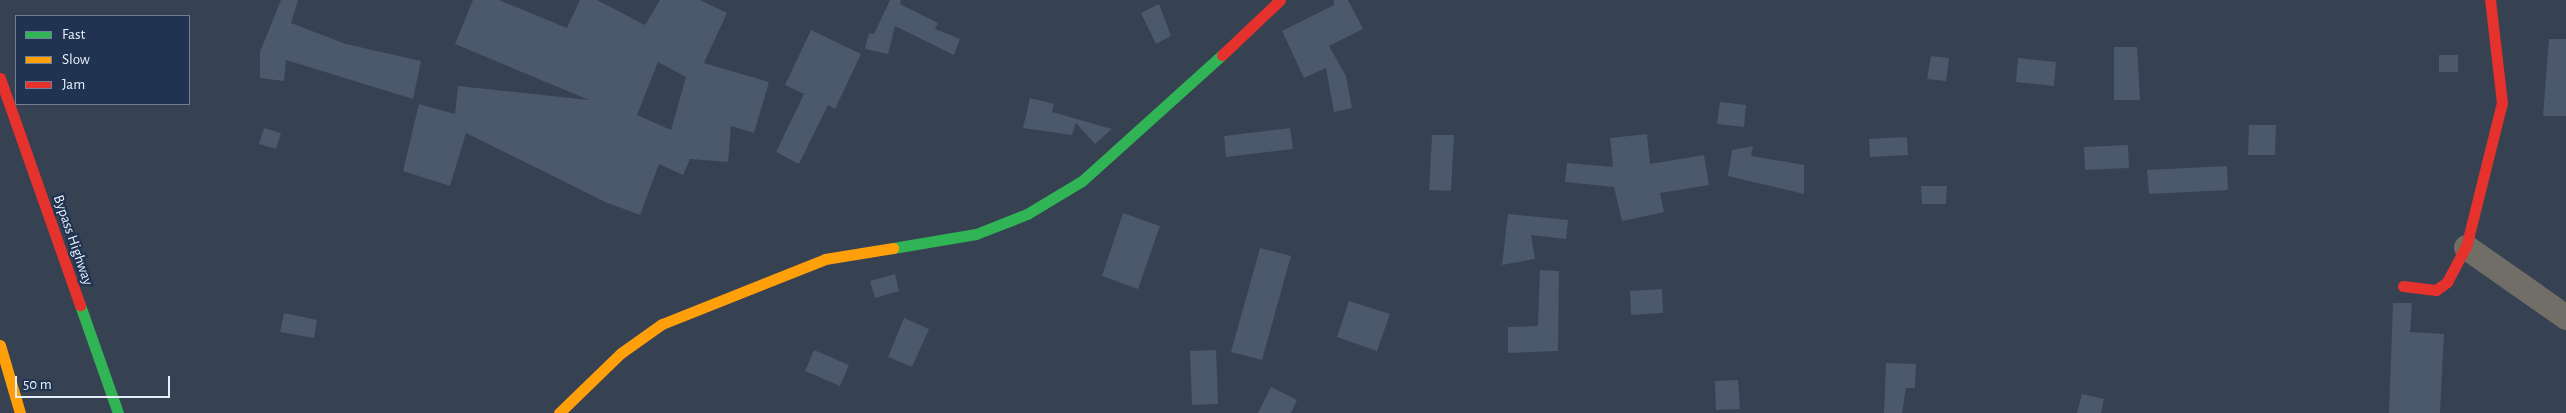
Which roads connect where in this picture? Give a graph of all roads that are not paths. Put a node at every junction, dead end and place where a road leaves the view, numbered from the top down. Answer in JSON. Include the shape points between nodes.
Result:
{"nodes":[{"id":1,"x":1280,"y":0,"type":"edge"},
{"id":2,"x":2490,"y":0,"type":"edge"},
{"id":3,"x":0,"y":78,"type":"edge"},
{"id":4,"x":2466,"y":247,"type":"junction"},
{"id":5,"x":2403,"y":286,"type":"dead end"},
{"id":6,"x":2566,"y":317,"type":"edge"},
{"id":7,"x":0,"y":345,"type":"edge"},
{"id":8,"x":20,"y":413,"type":"edge"},
{"id":9,"x":118,"y":413,"type":"edge"},
{"id":10,"x":559,"y":413,"type":"edge"}],
"edges":[{"from":1,"to":10,"type":"street","via":[[1155,120],[1082,181],[1027,214],[976,234],[825,259],[710,302],[662,324],[622,353]]},
{"from":2,"to":4,"type":"street","via":[[2501,65],[2502,103]]},
{"from":3,"to":9,"type":"street","name":"Bypass Highway"},
{"from":4,"to":5,"type":"street","via":[[2447,282],[2436,290]]},
{"from":4,"to":6,"type":"street"},
{"from":7,"to":8,"type":"street"}]}
